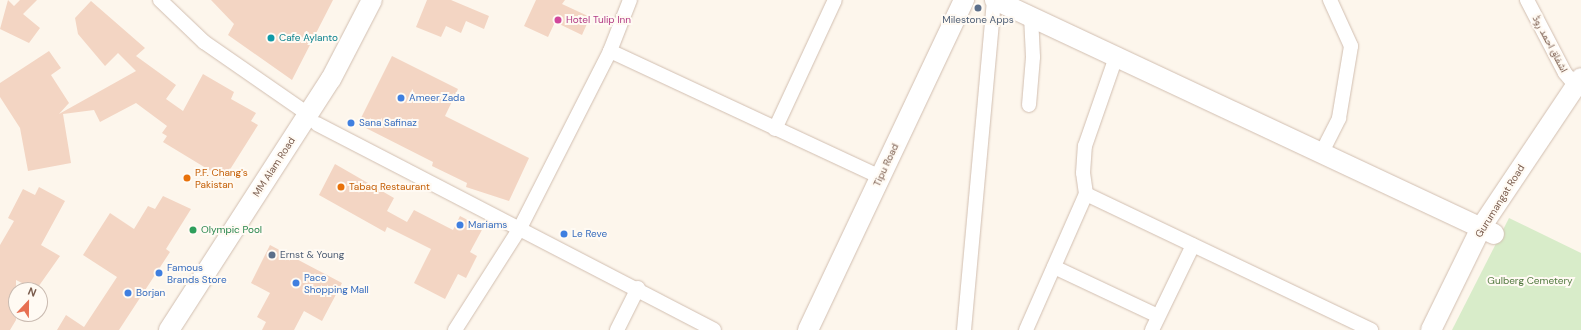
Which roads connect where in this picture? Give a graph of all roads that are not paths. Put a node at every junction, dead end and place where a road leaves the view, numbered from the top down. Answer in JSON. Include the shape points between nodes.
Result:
{"nodes":[{"id":1,"x":160,"y":0,"type":"edge"},
{"id":2,"x":372,"y":0,"type":"edge"},
{"id":3,"x":387,"y":0,"type":"edge"},
{"id":4,"x":630,"y":0,"type":"edge"},
{"id":5,"x":836,"y":0,"type":"edge"},
{"id":6,"x":964,"y":0,"type":"edge"},
{"id":7,"x":994,"y":0,"type":"edge"},
{"id":8,"x":1330,"y":0,"type":"edge"},
{"id":9,"x":1527,"y":0,"type":"edge"},
{"id":10,"x":1032,"y":16,"type":"junction"},
{"id":11,"x":610,"y":51,"type":"junction"},
{"id":12,"x":1117,"y":54,"type":"junction"},
{"id":13,"x":1579,"y":89,"type":"edge"},
{"id":14,"x":1029,"y":105,"type":"dead end"},
{"id":15,"x":313,"y":119,"type":"junction"},
{"id":16,"x":775,"y":129,"type":"junction"},
{"id":17,"x":1322,"y":152,"type":"junction"},
{"id":18,"x":880,"y":177,"type":"junction"},
{"id":19,"x":1086,"y":194,"type":"junction"},
{"id":20,"x":520,"y":228,"type":"junction"},
{"id":21,"x":1488,"y":230,"type":"junction"},
{"id":22,"x":1193,"y":244,"type":"junction"},
{"id":23,"x":1054,"y":267,"type":"junction"},
{"id":24,"x":638,"y":288,"type":"junction"},
{"id":25,"x":1158,"y":316,"type":"junction"},
{"id":26,"x":169,"y":330,"type":"edge"},
{"id":27,"x":184,"y":330,"type":"edge"},
{"id":28,"x":455,"y":330,"type":"edge"},
{"id":29,"x":617,"y":330,"type":"edge"},
{"id":30,"x":714,"y":330,"type":"edge"},
{"id":31,"x":808,"y":330,"type":"edge"},
{"id":32,"x":964,"y":330,"type":"edge"},
{"id":33,"x":1026,"y":330,"type":"edge"},
{"id":34,"x":1152,"y":330,"type":"edge"},
{"id":35,"x":1371,"y":330,"type":"edge"},
{"id":36,"x":1431,"y":330,"type":"edge"},
{"id":37,"x":1446,"y":330,"type":"edge"}],
"edges":[{"from":1,"to":15,"type":"street","via":[[204,42]]},
{"from":2,"to":15,"type":"street","name":"MM Alam Road"},
{"from":3,"to":15,"type":"street","name":"MM Alam Road","via":[[367,42]]},
{"from":4,"to":11,"type":"street"},
{"from":5,"to":16,"type":"street"},
{"from":6,"to":18,"type":"street","name":"Tipu Road"},
{"from":7,"to":10,"type":"street"},
{"from":7,"to":32,"type":"street"},
{"from":8,"to":17,"type":"street","via":[[1351,46],[1339,118]]},
{"from":9,"to":13,"type":"street","name":"اشفاق احمد روڈ","via":[[1564,73]]},
{"from":10,"to":12,"type":"street"},
{"from":10,"to":14,"type":"street"},
{"from":11,"to":16,"type":"street"},
{"from":11,"to":20,"type":"street"},
{"from":12,"to":17,"type":"street"},
{"from":12,"to":19,"type":"street","via":[[1085,146],[1083,173]]},
{"from":13,"to":21,"type":"street","name":"Gurumangat Road"},
{"from":15,"to":20,"type":"street"},
{"from":15,"to":26,"type":"street","name":"MM Alam Road"},
{"from":15,"to":27,"type":"street","name":"MM Alam Road"},
{"from":16,"to":18,"type":"street"},
{"from":17,"to":21,"type":"street"},
{"from":18,"to":31,"type":"street","name":"Tipu Road"},
{"from":19,"to":22,"type":"street"},
{"from":19,"to":23,"type":"street"},
{"from":20,"to":24,"type":"street"},
{"from":20,"to":28,"type":"street"},
{"from":21,"to":36,"type":"street","name":"Gurumangat Road"},
{"from":21,"to":37,"type":"street","name":"Gurumangat Road"},
{"from":22,"to":25,"type":"street"},
{"from":22,"to":35,"type":"street"},
{"from":23,"to":25,"type":"street"},
{"from":23,"to":33,"type":"street"},
{"from":24,"to":29,"type":"street"},
{"from":24,"to":30,"type":"street"},
{"from":25,"to":34,"type":"street"}]}
